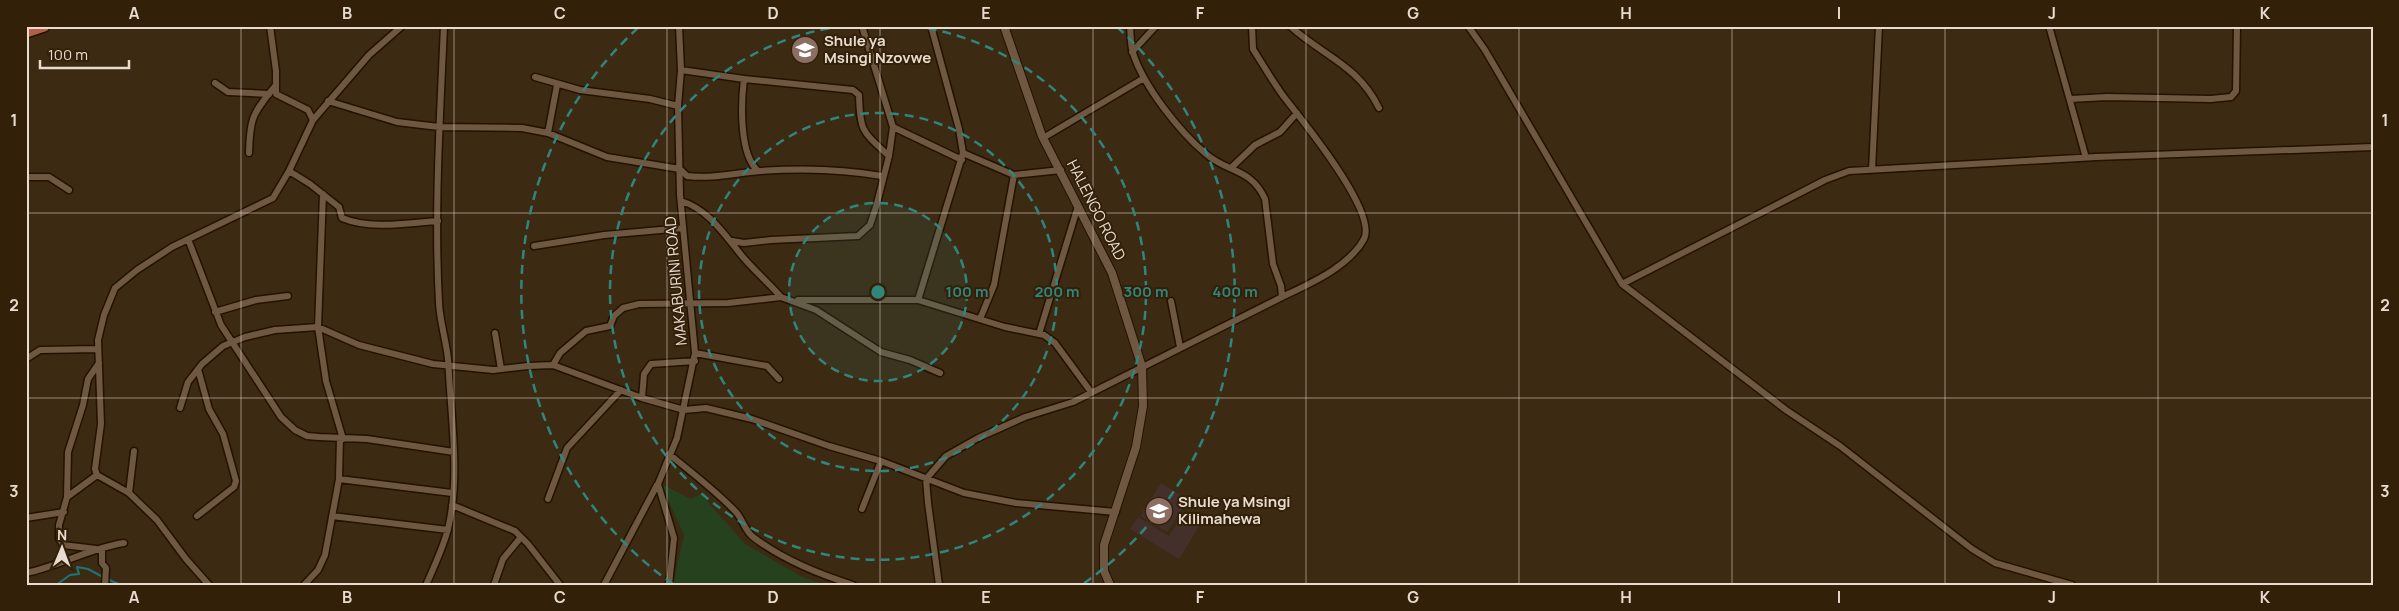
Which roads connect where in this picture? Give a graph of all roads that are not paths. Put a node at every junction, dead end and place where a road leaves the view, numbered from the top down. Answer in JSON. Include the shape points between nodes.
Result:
{"nodes":[{"id":1,"x":44,"y":26,"type":"edge"},
{"id":2,"x":270,"y":26,"type":"edge"},
{"id":3,"x":402,"y":26,"type":"edge"},
{"id":4,"x":444,"y":26,"type":"edge"},
{"id":5,"x":678,"y":26,"type":"edge"},
{"id":6,"x":862,"y":26,"type":"edge"},
{"id":7,"x":931,"y":26,"type":"edge"},
{"id":8,"x":1004,"y":26,"type":"edge"},
{"id":9,"x":1130,"y":26,"type":"edge"},
{"id":10,"x":1156,"y":26,"type":"edge"},
{"id":11,"x":1252,"y":26,"type":"edge"},
{"id":12,"x":1290,"y":26,"type":"edge"},
{"id":13,"x":1468,"y":26,"type":"edge"},
{"id":14,"x":1879,"y":26,"type":"edge"},
{"id":15,"x":2049,"y":26,"type":"edge"},
{"id":16,"x":2237,"y":26,"type":"edge"},
{"id":17,"x":26,"y":32,"type":"edge"},
{"id":18,"x":1132,"y":52,"type":"junction"},
{"id":19,"x":681,"y":70,"type":"junction"},
{"id":20,"x":535,"y":77,"type":"dead end"},
{"id":21,"x":1144,"y":78,"type":"junction"},
{"id":22,"x":744,"y":79,"type":"junction"},
{"id":23,"x":215,"y":83,"type":"dead end"},
{"id":24,"x":557,"y":84,"type":"junction"},
{"id":25,"x":275,"y":86,"type":"junction"},
{"id":26,"x":269,"y":94,"type":"junction"},
{"id":27,"x":2070,"y":99,"type":"junction"},
{"id":28,"x":328,"y":101,"type":"junction"},
{"id":29,"x":678,"y":106,"type":"junction"},
{"id":30,"x":1380,"y":108,"type":"dead end"},
{"id":31,"x":1297,"y":113,"type":"junction"},
{"id":32,"x":313,"y":120,"type":"junction"},
{"id":33,"x":439,"y":127,"type":"junction"},
{"id":34,"x":892,"y":127,"type":"junction"},
{"id":35,"x":548,"y":132,"type":"junction"},
{"id":36,"x":1043,"y":138,"type":"junction"},
{"id":37,"x":2373,"y":147,"type":"edge"},
{"id":38,"x":249,"y":153,"type":"dead end"},
{"id":39,"x":888,"y":156,"type":"junction"},
{"id":40,"x":962,"y":156,"type":"junction"},
{"id":41,"x":2086,"y":158,"type":"junction"},
{"id":42,"x":1232,"y":167,"type":"junction"},
{"id":43,"x":680,"y":169,"type":"junction"},
{"id":44,"x":1061,"y":170,"type":"junction"},
{"id":45,"x":1872,"y":170,"type":"junction"},
{"id":46,"x":289,"y":171,"type":"junction"},
{"id":47,"x":758,"y":171,"type":"junction"},
{"id":48,"x":1014,"y":175,"type":"junction"},
{"id":49,"x":882,"y":176,"type":"junction"},
{"id":50,"x":26,"y":177,"type":"edge"},
{"id":51,"x":69,"y":190,"type":"dead end"},
{"id":52,"x":323,"y":194,"type":"junction"},
{"id":53,"x":681,"y":201,"type":"junction"},
{"id":54,"x":1078,"y":206,"type":"junction"},
{"id":55,"x":438,"y":221,"type":"junction"},
{"id":56,"x":683,"y":228,"type":"junction"},
{"id":57,"x":188,"y":239,"type":"junction"},
{"id":58,"x":732,"y":242,"type":"junction"},
{"id":59,"x":534,"y":246,"type":"dead end"},
{"id":60,"x":1622,"y":284,"type":"junction"},
{"id":61,"x":288,"y":296,"type":"dead end"},
{"id":62,"x":781,"y":296,"type":"junction"},
{"id":63,"x":1282,"y":298,"type":"junction"},
{"id":64,"x":792,"y":300,"type":"junction"},
{"id":65,"x":918,"y":300,"type":"junction"},
{"id":66,"x":1171,"y":301,"type":"dead end"},
{"id":67,"x":692,"y":304,"type":"junction"},
{"id":68,"x":215,"y":312,"type":"junction"},
{"id":69,"x":980,"y":319,"type":"junction"},
{"id":70,"x":318,"y":327,"type":"junction"},
{"id":71,"x":495,"y":333,"type":"dead end"},
{"id":72,"x":1039,"y":334,"type":"junction"},
{"id":73,"x":98,"y":340,"type":"junction"},
{"id":74,"x":232,"y":342,"type":"junction"},
{"id":75,"x":1180,"y":347,"type":"junction"},
{"id":76,"x":83,"y":349,"type":"junction"},
{"id":77,"x":98,"y":349,"type":"junction"},
{"id":78,"x":695,"y":357,"type":"junction"},
{"id":79,"x":26,"y":359,"type":"edge"},
{"id":80,"x":99,"y":363,"type":"junction"},
{"id":81,"x":552,"y":365,"type":"junction"},
{"id":82,"x":449,"y":366,"type":"junction"},
{"id":83,"x":1142,"y":367,"type":"junction"},
{"id":84,"x":198,"y":369,"type":"junction"},
{"id":85,"x":501,"y":370,"type":"junction"},
{"id":86,"x":940,"y":374,"type":"dead end"},
{"id":87,"x":779,"y":379,"type":"dead end"},
{"id":88,"x":621,"y":390,"type":"junction"},
{"id":89,"x":1091,"y":392,"type":"junction"},
{"id":90,"x":642,"y":398,"type":"junction"},
{"id":91,"x":180,"y":408,"type":"dead end"},
{"id":92,"x":684,"y":410,"type":"junction"},
{"id":93,"x":341,"y":438,"type":"junction"},
{"id":94,"x":134,"y":452,"type":"dead end"},
{"id":95,"x":454,"y":452,"type":"junction"},
{"id":96,"x":669,"y":454,"type":"junction"},
{"id":97,"x":881,"y":461,"type":"junction"},
{"id":98,"x":97,"y":475,"type":"junction"},
{"id":99,"x":339,"y":479,"type":"junction"},
{"id":100,"x":926,"y":479,"type":"junction"},
{"id":101,"x":658,"y":484,"type":"junction"},
{"id":102,"x":129,"y":493,"type":"junction"},
{"id":103,"x":452,"y":493,"type":"junction"},
{"id":104,"x":67,"y":497,"type":"junction"},
{"id":105,"x":548,"y":499,"type":"dead end"},
{"id":106,"x":452,"y":506,"type":"junction"},
{"id":107,"x":862,"y":509,"type":"dead end"},
{"id":108,"x":64,"y":512,"type":"junction"},
{"id":109,"x":1116,"y":512,"type":"junction"},
{"id":110,"x":197,"y":516,"type":"dead end"},
{"id":111,"x":332,"y":516,"type":"junction"},
{"id":112,"x":26,"y":518,"type":"edge"},
{"id":113,"x":448,"y":530,"type":"junction"},
{"id":114,"x":521,"y":537,"type":"junction"},
{"id":115,"x":124,"y":543,"type":"dead end"},
{"id":116,"x":99,"y":548,"type":"junction"},
{"id":117,"x":26,"y":573,"type":"edge"},
{"id":118,"x":105,"y":581,"type":"edge"},
{"id":119,"x":209,"y":585,"type":"edge"},
{"id":120,"x":304,"y":585,"type":"edge"},
{"id":121,"x":426,"y":585,"type":"edge"},
{"id":122,"x":494,"y":585,"type":"edge"},
{"id":123,"x":560,"y":585,"type":"edge"},
{"id":124,"x":604,"y":585,"type":"edge"},
{"id":125,"x":669,"y":585,"type":"edge"},
{"id":126,"x":854,"y":585,"type":"edge"},
{"id":127,"x":939,"y":585,"type":"edge"},
{"id":128,"x":1110,"y":585,"type":"edge"},
{"id":129,"x":2072,"y":585,"type":"edge"}],
"edges":[{"from":1,"to":17,"type":"highway"},
{"from":2,"to":25,"type":"street"},
{"from":3,"to":28,"type":"street","via":[[369,55]]},
{"from":4,"to":33,"type":"street"},
{"from":5,"to":19,"type":"street","name":"MAKABURINI ROAD"},
{"from":6,"to":34,"type":"street"},
{"from":7,"to":40,"type":"street","via":[[959,128]]},
{"from":8,"to":36,"type":"street","name":"HALENGO ROAD"},
{"from":9,"to":18,"type":"street"},
{"from":10,"to":18,"type":"street"},
{"from":11,"to":31,"type":"street","via":[[1253,49]]},
{"from":12,"to":30,"type":"street","via":[[1360,78]]},
{"from":13,"to":60,"type":"street"},
{"from":14,"to":45,"type":"street"},
{"from":15,"to":27,"type":"street"},
{"from":16,"to":27,"type":"street","via":[[2236,91],[2231,97]]},
{"from":18,"to":21,"type":"street"},
{"from":19,"to":22,"type":"street"},
{"from":19,"to":29,"type":"street","name":"MAKABURINI ROAD"},
{"from":20,"to":24,"type":"street"},
{"from":21,"to":36,"type":"street"},
{"from":21,"to":42,"type":"street","via":[[1181,128],[1207,154]]},
{"from":22,"to":39,"type":"street","via":[[853,90],[860,95],[861,128]]},
{"from":22,"to":47,"type":"street","via":[[744,142],[750,162]]},
{"from":23,"to":26,"type":"street","via":[[228,92]]},
{"from":24,"to":29,"type":"street"},
{"from":24,"to":35,"type":"street"},
{"from":25,"to":26,"type":"street"},
{"from":25,"to":32,"type":"street","via":[[278,97],[308,110]]},
{"from":26,"to":38,"type":"street","via":[[252,118]]},
{"from":27,"to":41,"type":"street"},
{"from":28,"to":32,"type":"street"},
{"from":28,"to":33,"type":"street","via":[[397,122]]},
{"from":29,"to":43,"type":"street","name":"MAKABURINI ROAD"},
{"from":31,"to":42,"type":"street","via":[[1280,132],[1255,145]]},
{"from":31,"to":63,"type":"street","via":[[1356,197],[1366,231],[1352,254],[1322,278]]},
{"from":32,"to":46,"type":"street"},
{"from":33,"to":35,"type":"street","via":[[522,128]]},
{"from":33,"to":55,"type":"street"},
{"from":34,"to":39,"type":"street"},
{"from":34,"to":40,"type":"street"},
{"from":35,"to":43,"type":"street","via":[[607,157]]},
{"from":36,"to":44,"type":"street","name":"HALENGO ROAD"},
{"from":37,"to":41,"type":"street"},
{"from":39,"to":49,"type":"street"},
{"from":40,"to":48,"type":"street"},
{"from":40,"to":65,"type":"street"},
{"from":41,"to":45,"type":"street"},
{"from":42,"to":63,"type":"street","via":[[1255,183],[1265,199],[1273,264]]},
{"from":43,"to":47,"type":"street","via":[[687,176],[696,177]]},
{"from":43,"to":53,"type":"street","name":"MAKABURINI ROAD"},
{"from":44,"to":48,"type":"street"},
{"from":44,"to":54,"type":"street","name":"HALENGO ROAD"},
{"from":45,"to":60,"type":"street","via":[[1836,175]]},
{"from":46,"to":52,"type":"street"},
{"from":46,"to":57,"type":"street","via":[[268,202]]},
{"from":47,"to":49,"type":"street","via":[[809,169]]},
{"from":48,"to":69,"type":"street","via":[[994,285]]},
{"from":49,"to":58,"type":"street","via":[[870,225],[858,236]]},
{"from":50,"to":51,"type":"street","via":[[49,177]]},
{"from":52,"to":55,"type":"street","via":[[338,207],[342,218],[349,221],[374,224]]},
{"from":52,"to":70,"type":"street"},
{"from":53,"to":56,"type":"street","name":"MAKABURINI ROAD"},
{"from":53,"to":58,"type":"street","via":[[704,213]]},
{"from":54,"to":72,"type":"street"},
{"from":54,"to":83,"type":"street","name":"HALENGO ROAD","via":[[1112,273]]},
{"from":55,"to":82,"type":"street","via":[[439,304]]},
{"from":56,"to":59,"type":"street","via":[[604,235]]},
{"from":56,"to":67,"type":"street","name":"MAKABURINI ROAD"},
{"from":57,"to":68,"type":"street"},
{"from":57,"to":73,"type":"street","via":[[118,284],[112,292]]},
{"from":58,"to":62,"type":"street"},
{"from":60,"to":129,"type":"street","via":[[1979,554],[2004,566]]},
{"from":61,"to":68,"type":"street","via":[[256,300]]},
{"from":62,"to":64,"type":"street"},
{"from":62,"to":67,"type":"street"},
{"from":63,"to":75,"type":"street"},
{"from":64,"to":65,"type":"street"},
{"from":64,"to":86,"type":"street","via":[[816,310],[881,352],[910,360]]},
{"from":65,"to":69,"type":"street"},
{"from":66,"to":75,"type":"street"},
{"from":67,"to":78,"type":"street","name":"MAKABURINI ROAD"},
{"from":67,"to":81,"type":"street","via":[[639,304],[623,308],[614,316],[610,326],[590,328],[560,353]]},
{"from":68,"to":74,"type":"street"},
{"from":69,"to":72,"type":"street"},
{"from":70,"to":74,"type":"street","via":[[275,330]]},
{"from":70,"to":82,"type":"street","via":[[358,344]]},
{"from":70,"to":93,"type":"street","via":[[326,381]]},
{"from":71,"to":85,"type":"street"},
{"from":72,"to":89,"type":"street","via":[[1055,343]]},
{"from":73,"to":76,"type":"street"},
{"from":73,"to":77,"type":"street"},
{"from":74,"to":84,"type":"street","via":[[216,351]]},
{"from":74,"to":93,"type":"street","via":[[290,426],[307,436]]},
{"from":75,"to":83,"type":"street"},
{"from":76,"to":77,"type":"street"},
{"from":76,"to":79,"type":"street","via":[[40,350]]},
{"from":77,"to":80,"type":"street"},
{"from":78,"to":87,"type":"street","via":[[767,366]]},
{"from":78,"to":90,"type":"street","via":[[650,364],[644,374]]},
{"from":78,"to":92,"type":"street","name":"MAKABURINI ROAD"},
{"from":80,"to":98,"type":"street","via":[[101,424]]},
{"from":80,"to":104,"type":"street","via":[[88,378],[81,414],[68,452]]},
{"from":81,"to":85,"type":"street"},
{"from":81,"to":88,"type":"street"},
{"from":82,"to":85,"type":"street"},
{"from":82,"to":95,"type":"street"},
{"from":83,"to":89,"type":"street"},
{"from":83,"to":109,"type":"street","name":"HALENGO ROAD","via":[[1143,406],[1136,447]]},
{"from":84,"to":91,"type":"street","via":[[188,382]]},
{"from":84,"to":110,"type":"street","via":[[209,409],[223,434],[236,481],[234,487]]},
{"from":88,"to":90,"type":"street"},
{"from":88,"to":105,"type":"street","via":[[567,448]]},
{"from":89,"to":100,"type":"street","via":[[1072,402],[1010,423],[965,445],[946,456]]},
{"from":90,"to":92,"type":"street"},
{"from":92,"to":96,"type":"street","name":"MAKABURINI ROAD"},
{"from":92,"to":97,"type":"street","via":[[706,408],[752,419]]},
{"from":93,"to":95,"type":"street"},
{"from":93,"to":99,"type":"street"},
{"from":94,"to":102,"type":"street"},
{"from":95,"to":103,"type":"street"},
{"from":96,"to":101,"type":"street","name":"MAKABURINI ROAD"},
{"from":96,"to":126,"type":"street","via":[[705,481],[743,520],[752,536],[796,563]]},
{"from":97,"to":100,"type":"street"},
{"from":97,"to":107,"type":"street"},
{"from":98,"to":102,"type":"street"},
{"from":98,"to":104,"type":"street"},
{"from":99,"to":103,"type":"street"},
{"from":99,"to":111,"type":"street"},
{"from":100,"to":109,"type":"street","via":[[964,492],[1016,503]]},
{"from":100,"to":127,"type":"street"},
{"from":101,"to":124,"type":"street","name":"MAKABURINI ROAD"},
{"from":101,"to":125,"type":"street","via":[[674,538]]},
{"from":102,"to":119,"type":"street","via":[[157,520]]},
{"from":103,"to":106,"type":"street"},
{"from":104,"to":108,"type":"street"},
{"from":106,"to":113,"type":"street"},
{"from":106,"to":114,"type":"street"},
{"from":108,"to":112,"type":"street"},
{"from":108,"to":116,"type":"street","via":[[59,525],[61,544]]},
{"from":109,"to":128,"type":"street","name":"HALENGO ROAD","via":[[1102,556]]},
{"from":111,"to":113,"type":"street"},
{"from":111,"to":120,"type":"street","via":[[323,562]]},
{"from":113,"to":121,"type":"street"},
{"from":114,"to":122,"type":"street","via":[[503,559]]},
{"from":114,"to":123,"type":"street"},
{"from":115,"to":116,"type":"street"},
{"from":116,"to":117,"type":"street","via":[[52,567]]},
{"from":116,"to":118,"type":"street","via":[[106,568]]}]}
